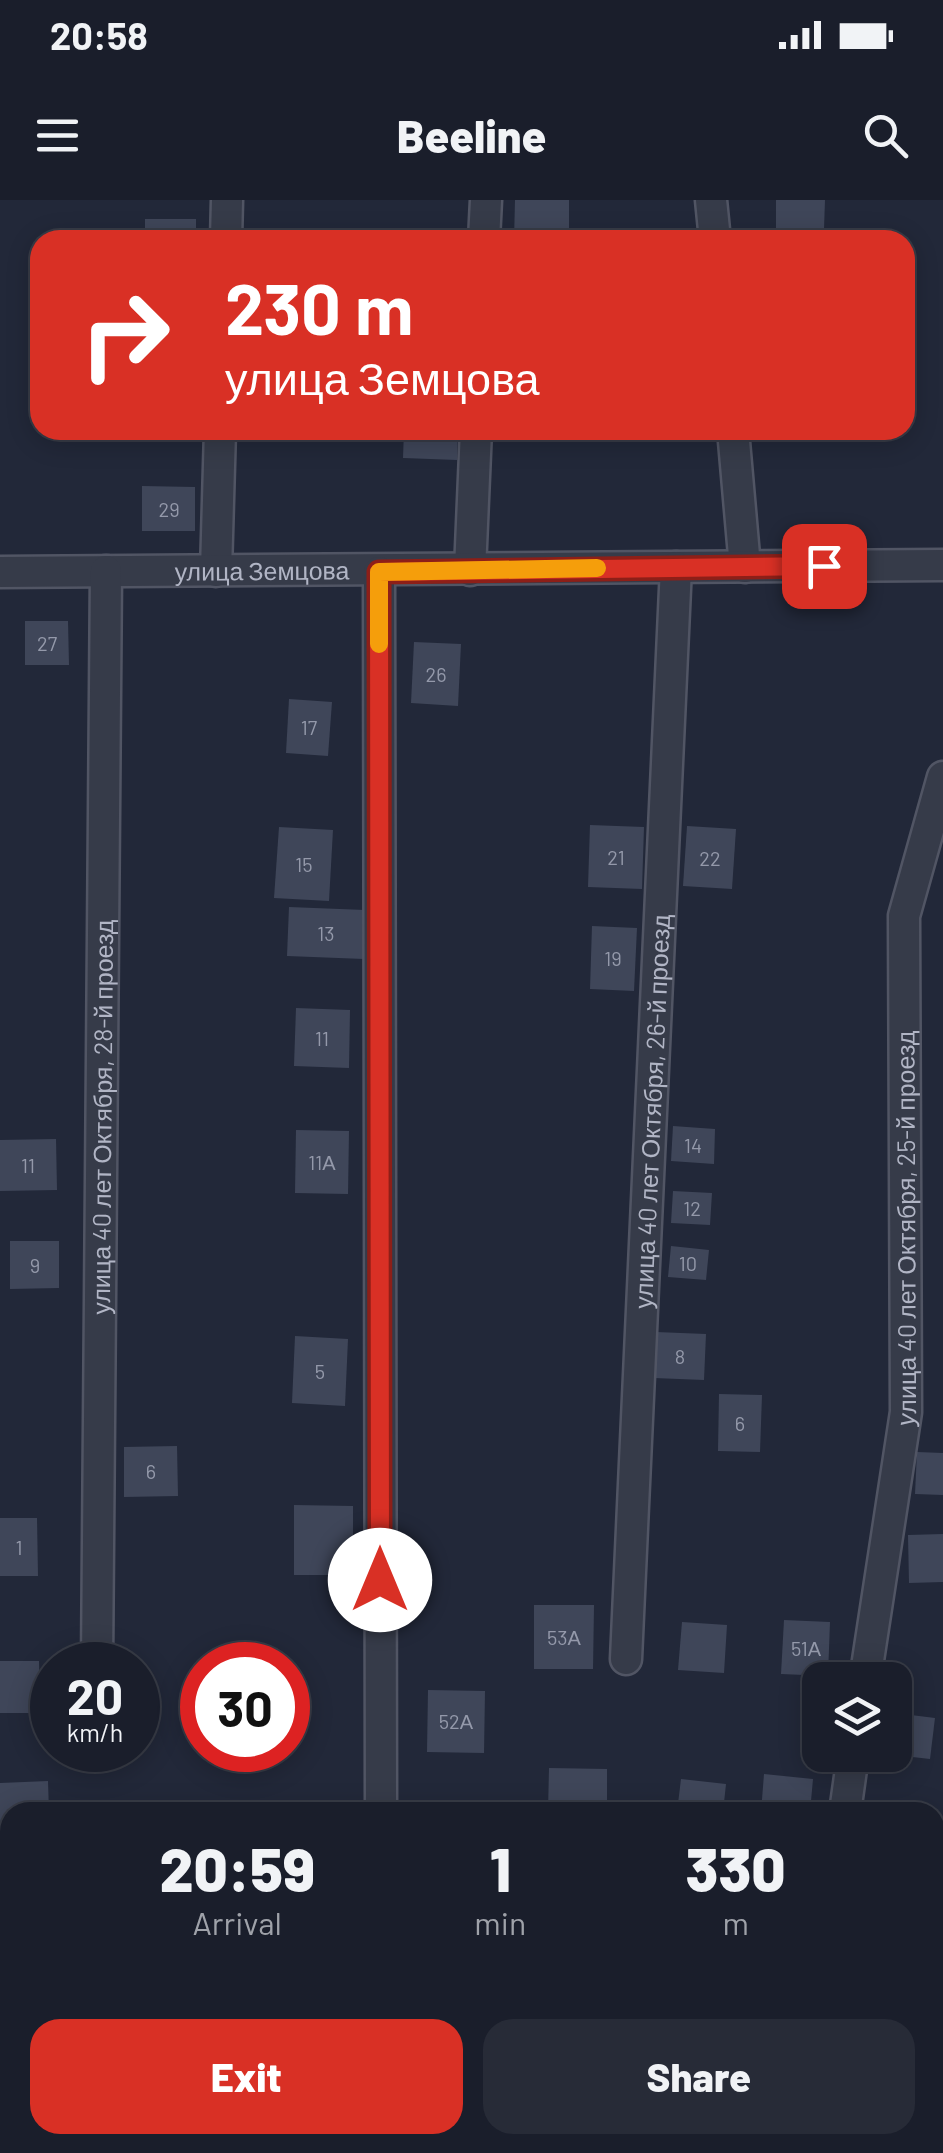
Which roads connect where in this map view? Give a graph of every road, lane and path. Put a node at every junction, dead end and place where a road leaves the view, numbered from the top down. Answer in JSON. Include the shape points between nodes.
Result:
{"nodes":[{"id":1,"x":227,"y":200,"type":"edge"},
{"id":2,"x":486,"y":200,"type":"edge"},
{"id":3,"x":711,"y":200,"type":"edge"},
{"id":4,"x":226,"y":230,"type":"edge"},
{"id":5,"x":484,"y":230,"type":"edge"},
{"id":6,"x":714,"y":230,"type":"edge"},
{"id":7,"x":220,"y":440,"type":"edge"},
{"id":8,"x":476,"y":440,"type":"edge"},
{"id":9,"x":734,"y":440,"type":"edge"},
{"id":10,"x":943,"y":566,"type":"edge"},
{"id":11,"x":746,"y":567,"type":"junction"},
{"id":12,"x":676,"y":568,"type":"junction"},
{"id":13,"x":470,"y":570,"type":"junction"},
{"id":14,"x":216,"y":571,"type":"junction"},
{"id":15,"x":0,"y":572,"type":"edge"},
{"id":16,"x":106,"y":572,"type":"junction"},
{"id":17,"x":379,"y":572,"type":"junction"},
{"id":18,"x":943,"y":777,"type":"edge"},
{"id":19,"x":97,"y":1642,"type":"edge"},
{"id":20,"x":626,"y":1659,"type":"dead end"},
{"id":21,"x":868,"y":1662,"type":"edge"},
{"id":22,"x":850,"y":1772,"type":"edge"},
{"id":23,"x":381,"y":1802,"type":"edge"},
{"id":24,"x":846,"y":1802,"type":"edge"}],
"edges":[{"from":1,"to":4,"type":"street"},
{"from":2,"to":5,"type":"street"},
{"from":3,"to":6,"type":"street"},
{"from":7,"to":14,"type":"street"},
{"from":8,"to":13,"type":"street"},
{"from":9,"to":11,"type":"street"},
{"from":10,"to":11,"type":"street","name":"улица Земцова"},
{"from":11,"to":12,"type":"street","name":"улица Земцова"},
{"from":12,"to":13,"type":"street","name":"улица Земцова"},
{"from":12,"to":20,"type":"street","name":"улица 40 лет Октября, 26-й проезд"},
{"from":13,"to":17,"type":"street","name":"улица Земцова"},
{"from":14,"to":16,"type":"street","name":"улица Земцова"},
{"from":14,"to":17,"type":"street","name":"улица Земцова"},
{"from":15,"to":16,"type":"street","name":"улица Земцова"},
{"from":16,"to":19,"type":"street","name":"улица 40 лет Октября, 28-й проезд"},
{"from":17,"to":23,"type":"street"},
{"from":18,"to":21,"type":"street","name":"улица 40 лет Октября, 25-й проезд","via":[[904,916],[906,1412]]},
{"from":22,"to":24,"type":"street"}]}
